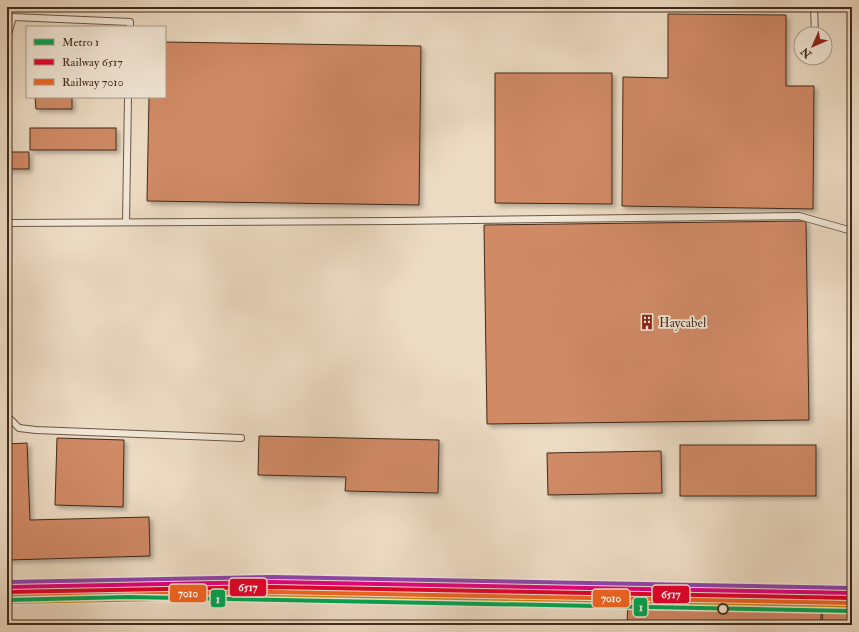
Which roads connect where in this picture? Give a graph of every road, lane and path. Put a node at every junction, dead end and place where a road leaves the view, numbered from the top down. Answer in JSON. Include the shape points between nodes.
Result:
{"nodes":[{"id":1,"x":814,"y":7,"type":"edge"},
{"id":2,"x":10,"y":17,"type":"edge"},
{"id":3,"x":130,"y":26,"type":"edge"},
{"id":4,"x":815,"y":26,"type":"edge"},
{"id":5,"x":7,"y":38,"type":"edge"},
{"id":6,"x":128,"y":98,"type":"edge"},
{"id":7,"x":126,"y":222,"type":"junction"},
{"id":8,"x":7,"y":223,"type":"edge"},
{"id":9,"x":852,"y":231,"type":"edge"},
{"id":10,"x":7,"y":390,"type":"edge"},
{"id":11,"x":8,"y":417,"type":"edge"},
{"id":12,"x":240,"y":438,"type":"dead end"}],
"edges":[{"from":1,"to":4,"type":"lane"},
{"from":2,"to":3,"type":"lane","via":[[130,22]]},
{"from":2,"to":5,"type":"lane"},
{"from":6,"to":7,"type":"lane"},
{"from":7,"to":8,"type":"lane"},
{"from":7,"to":9,"type":"lane","via":[[799,216]]},
{"from":10,"to":11,"type":"lane"},
{"from":11,"to":12,"type":"lane","via":[[19,428],[36,430]]}]}
